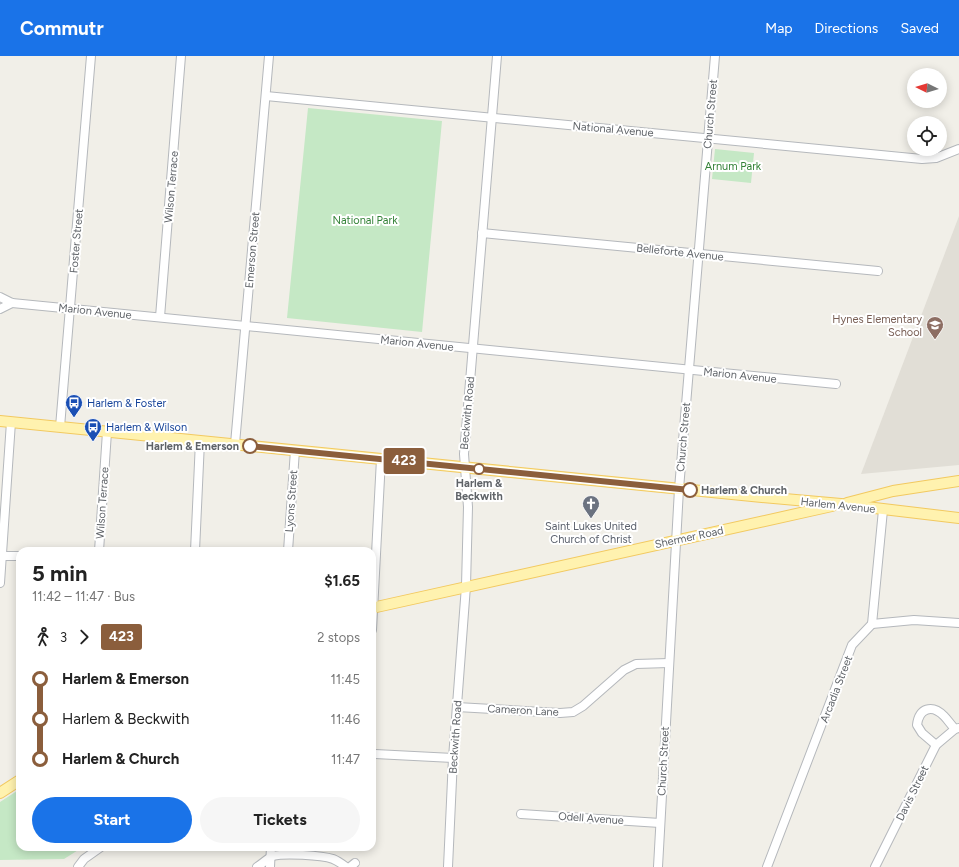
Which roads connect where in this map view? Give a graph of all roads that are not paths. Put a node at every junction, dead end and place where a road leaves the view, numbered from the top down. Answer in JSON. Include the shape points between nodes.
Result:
{"nodes":[{"id":1,"x":92,"y":56,"type":"edge"},
{"id":2,"x":181,"y":56,"type":"edge"},
{"id":3,"x":269,"y":56,"type":"edge"},
{"id":4,"x":497,"y":56,"type":"edge"},
{"id":5,"x":715,"y":56,"type":"edge"},
{"id":6,"x":266,"y":96,"type":"junction"},
{"id":7,"x":492,"y":118,"type":"junction"},
{"id":8,"x":708,"y":138,"type":"junction"},
{"id":9,"x":959,"y":149,"type":"edge"},
{"id":10,"x":482,"y":233,"type":"junction"},
{"id":11,"x":699,"y":254,"type":"junction"},
{"id":12,"x":878,"y":271,"type":"dead end"},
{"id":13,"x":0,"y":297,"type":"edge"},
{"id":14,"x":12,"y":303,"type":"junction"},
{"id":15,"x":0,"y":309,"type":"edge"},
{"id":16,"x":71,"y":309,"type":"junction"},
{"id":17,"x":160,"y":317,"type":"junction"},
{"id":18,"x":245,"y":326,"type":"junction"},
{"id":19,"x":472,"y":348,"type":"junction"},
{"id":20,"x":689,"y":370,"type":"junction"},
{"id":21,"x":836,"y":384,"type":"dead end"},
{"id":22,"x":0,"y":421,"type":"edge"},
{"id":23,"x":10,"y":422,"type":"junction"},
{"id":24,"x":60,"y":427,"type":"junction"},
{"id":25,"x":107,"y":432,"type":"junction"},
{"id":26,"x":200,"y":441,"type":"junction"},
{"id":27,"x":235,"y":444,"type":"junction"},
{"id":28,"x":295,"y":450,"type":"junction"},
{"id":29,"x":381,"y":459,"type":"junction"},
{"id":30,"x":465,"y":468,"type":"junction"},
{"id":31,"x":959,"y":481,"type":"edge"},
{"id":32,"x":3,"y":485,"type":"edge"},
{"id":33,"x":679,"y":489,"type":"junction"},
{"id":34,"x":841,"y":504,"type":"junction"},
{"id":35,"x":883,"y":510,"type":"junction"},
{"id":36,"x":959,"y":518,"type":"edge"},
{"id":37,"x":676,"y":540,"type":"junction"},
{"id":38,"x":99,"y":547,"type":"edge"},
{"id":39,"x":195,"y":547,"type":"edge"},
{"id":40,"x":288,"y":547,"type":"edge"},
{"id":41,"x":376,"y":552,"type":"edge"},
{"id":42,"x":2,"y":556,"type":"junction"},
{"id":43,"x":16,"y":556,"type":"edge"},
{"id":44,"x":0,"y":583,"type":"edge"},
{"id":45,"x":466,"y":586,"type":"junction"},
{"id":46,"x":376,"y":606,"type":"edge"},
{"id":47,"x":959,"y":623,"type":"edge"},
{"id":48,"x":872,"y":624,"type":"junction"},
{"id":49,"x":669,"y":662,"type":"junction"},
{"id":50,"x":457,"y":707,"type":"junction"},
{"id":51,"x":957,"y":728,"type":"edge"},
{"id":52,"x":936,"y":745,"type":"junction"},
{"id":53,"x":376,"y":754,"type":"edge"},
{"id":54,"x":453,"y":758,"type":"junction"},
{"id":55,"x":16,"y":783,"type":"edge"},
{"id":56,"x":0,"y":793,"type":"edge"},
{"id":57,"x":521,"y":814,"type":"dead end"},
{"id":58,"x":660,"y":823,"type":"junction"},
{"id":59,"x":95,"y":851,"type":"edge"},
{"id":60,"x":271,"y":851,"type":"edge"},
{"id":61,"x":270,"y":856,"type":"junction"},
{"id":62,"x":78,"y":867,"type":"edge"},
{"id":63,"x":257,"y":867,"type":"edge"},
{"id":64,"x":270,"y":867,"type":"edge"},
{"id":65,"x":346,"y":867,"type":"edge"},
{"id":66,"x":448,"y":867,"type":"edge"},
{"id":67,"x":658,"y":867,"type":"edge"},
{"id":68,"x":767,"y":867,"type":"edge"},
{"id":69,"x":876,"y":867,"type":"edge"}],
"edges":[{"from":1,"to":16,"type":"street","name":"Foster Street"},
{"from":2,"to":17,"type":"street","name":"Wilson Terrace"},
{"from":3,"to":6,"type":"street","name":"Emerson Street"},
{"from":4,"to":7,"type":"street","name":"Beckwith Road"},
{"from":5,"to":8,"type":"street","name":"Church Street"},
{"from":6,"to":7,"type":"street","name":"National Avenue"},
{"from":6,"to":18,"type":"street","name":"Emerson Street"},
{"from":7,"to":8,"type":"street","name":"National Avenue"},
{"from":7,"to":10,"type":"street","name":"Beckwith Road"},
{"from":8,"to":9,"type":"street","name":"National Avenue","via":[[922,159],[936,158]]},
{"from":8,"to":11,"type":"street","name":"Church Street"},
{"from":10,"to":11,"type":"street","name":"Belleforte Avenue"},
{"from":10,"to":19,"type":"street","name":"Beckwith Road"},
{"from":11,"to":12,"type":"street","name":"Belleforte Avenue"},
{"from":11,"to":20,"type":"street","name":"Church Street"},
{"from":13,"to":14,"type":"street","name":"Marion Avenue"},
{"from":14,"to":15,"type":"street"},
{"from":14,"to":16,"type":"street","name":"Marion Avenue"},
{"from":16,"to":17,"type":"street","name":"Marion Avenue"},
{"from":16,"to":24,"type":"street","name":"Foster Street"},
{"from":17,"to":18,"type":"street","name":"Marion Avenue"},
{"from":18,"to":19,"type":"street","name":"Marion Avenue"},
{"from":18,"to":27,"type":"street","name":"Emerson Street"},
{"from":19,"to":20,"type":"street","name":"Marion Avenue"},
{"from":19,"to":30,"type":"street","name":"Beckwith Road"},
{"from":20,"to":21,"type":"street","name":"Marion Avenue"},
{"from":20,"to":33,"type":"street","name":"Church Street"},
{"from":22,"to":23,"type":"main road","name":"Harlem Avenue"},
{"from":23,"to":24,"type":"main road","name":"Harlem Avenue"},
{"from":23,"to":32,"type":"street"},
{"from":24,"to":25,"type":"main road","name":"Harlem Avenue"},
{"from":25,"to":26,"type":"main road","name":"Harlem Avenue"},
{"from":25,"to":38,"type":"street","name":"Wilson Terrace"},
{"from":26,"to":27,"type":"main road","name":"Harlem Avenue"},
{"from":26,"to":39,"type":"street"},
{"from":27,"to":28,"type":"main road","name":"Harlem Avenue"},
{"from":28,"to":29,"type":"main road","name":"Harlem Avenue"},
{"from":28,"to":40,"type":"street","name":"Lyons Street"},
{"from":29,"to":30,"type":"main road","name":"Harlem Avenue"},
{"from":29,"to":41,"type":"street"},
{"from":30,"to":33,"type":"main road","name":"Harlem Avenue"},
{"from":30,"to":45,"type":"street","name":"Beckwith Road","via":[[468,507]]},
{"from":31,"to":34,"type":"main road","name":"Shermer Road","via":[[893,491]]},
{"from":32,"to":42,"type":"street"},
{"from":33,"to":34,"type":"main road","name":"Harlem Avenue"},
{"from":33,"to":37,"type":"street","name":"Church Street"},
{"from":34,"to":35,"type":"main road","name":"Harlem Avenue"},
{"from":34,"to":37,"type":"main road","name":"Shermer Road"},
{"from":35,"to":36,"type":"main road","name":"Harlem Avenue"},
{"from":35,"to":48,"type":"street"},
{"from":37,"to":45,"type":"main road","name":"Shermer Road"},
{"from":37,"to":49,"type":"street","name":"Church Street"},
{"from":42,"to":43,"type":"street"},
{"from":42,"to":44,"type":"street"},
{"from":45,"to":46,"type":"main road","name":"Shermer Road"},
{"from":45,"to":50,"type":"street","name":"Beckwith Road"},
{"from":47,"to":48,"type":"street","via":[[914,620]]},
{"from":48,"to":68,"type":"street","name":"Arcadia Street","via":[[852,645]]},
{"from":49,"to":50,"type":"street","name":"Cameron Lane","via":[[636,664],[624,670],[573,712]]},
{"from":49,"to":58,"type":"street","name":"Church Street"},
{"from":50,"to":54,"type":"street","name":"Beckwith Road"},
{"from":51,"to":52,"type":"street","name":"Davis Street"},
{"from":51,"to":52,"type":"street","via":[[938,711],[929,709],[922,712],[917,725]]},
{"from":52,"to":69,"type":"street","name":"Davis Street"},
{"from":53,"to":54,"type":"street"},
{"from":54,"to":66,"type":"street","name":"Beckwith Road"},
{"from":55,"to":56,"type":"main road"},
{"from":57,"to":58,"type":"street","name":"Odell Avenue"},
{"from":58,"to":67,"type":"street","name":"Church Street"},
{"from":59,"to":62,"type":"street","via":[[84,858]]},
{"from":60,"to":61,"type":"street"},
{"from":61,"to":63,"type":"street"},
{"from":61,"to":64,"type":"street"},
{"from":61,"to":65,"type":"street","via":[[320,856]]}]}
